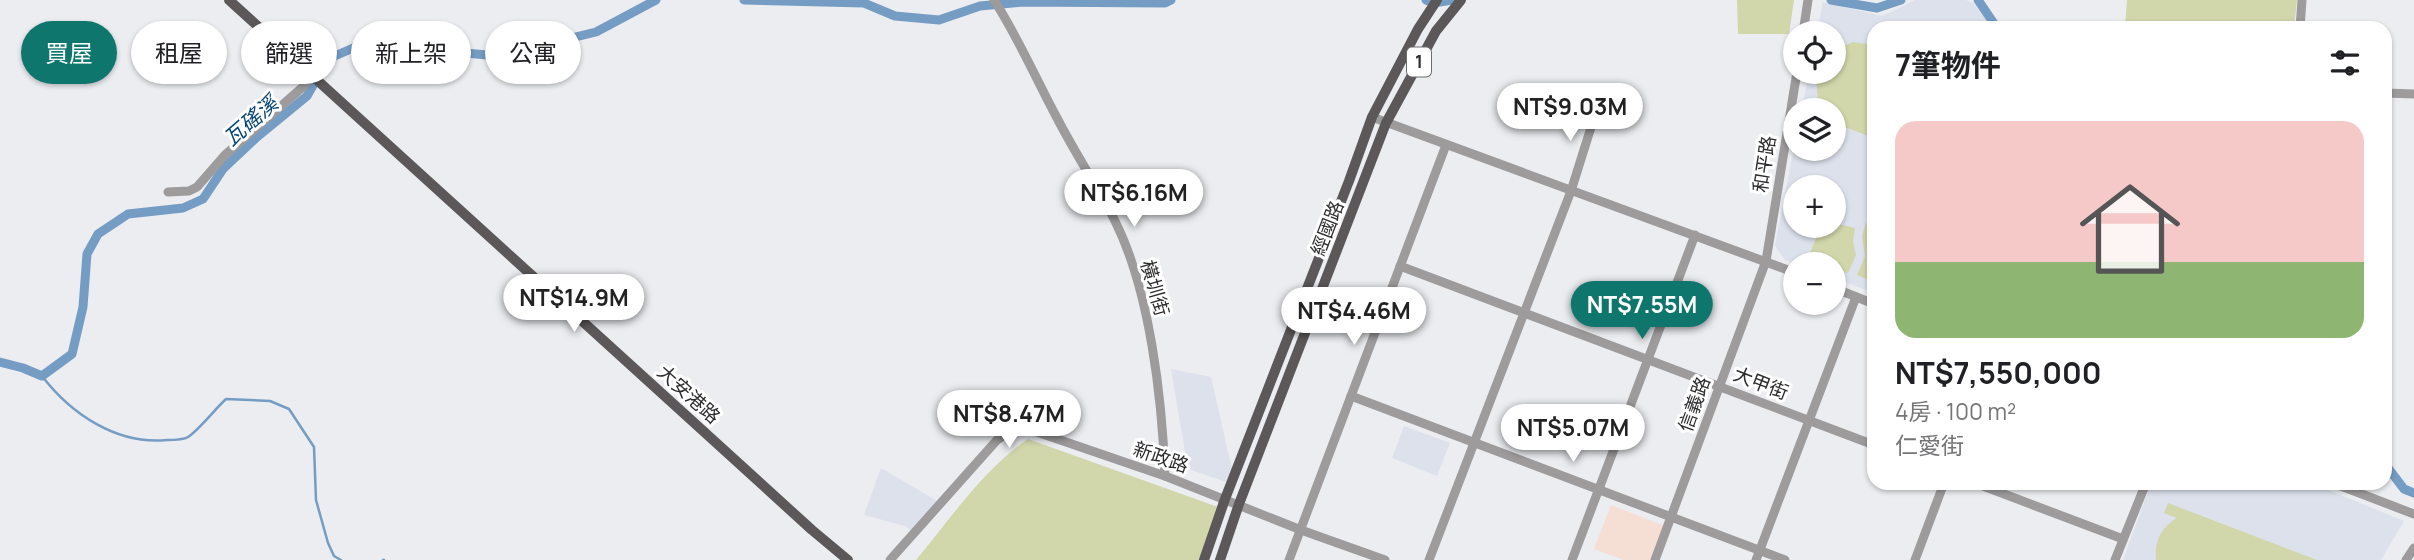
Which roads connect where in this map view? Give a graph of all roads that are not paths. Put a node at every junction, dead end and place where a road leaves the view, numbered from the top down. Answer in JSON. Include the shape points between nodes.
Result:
{"nodes":[{"id":1,"x":229,"y":0,"type":"edge"},
{"id":2,"x":994,"y":0,"type":"edge"},
{"id":3,"x":2302,"y":0,"type":"edge"},
{"id":4,"x":1459,"y":2,"type":"edge"},
{"id":5,"x":1808,"y":2,"type":"edge"},
{"id":6,"x":1434,"y":4,"type":"edge"},
{"id":7,"x":252,"y":21,"type":"edge"},
{"id":8,"x":1805,"y":21,"type":"edge"},
{"id":9,"x":2300,"y":21,"type":"edge"},
{"id":10,"x":305,"y":84,"type":"edge"},
{"id":11,"x":321,"y":84,"type":"edge"},
{"id":12,"x":1795,"y":84,"type":"edge"},
{"id":13,"x":2392,"y":93,"type":"edge"},
{"id":14,"x":2414,"y":94,"type":"edge"},
{"id":15,"x":1598,"y":105,"type":"dead end"},
{"id":16,"x":1371,"y":117,"type":"junction"},
{"id":17,"x":1386,"y":123,"type":"junction"},
{"id":18,"x":1446,"y":145,"type":"junction"},
{"id":19,"x":1571,"y":191,"type":"junction"},
{"id":20,"x":168,"y":192,"type":"dead end"},
{"id":21,"x":1695,"y":235,"type":"junction"},
{"id":22,"x":1766,"y":261,"type":"junction"},
{"id":23,"x":1400,"y":266,"type":"junction"},
{"id":24,"x":1783,"y":268,"type":"edge"},
{"id":25,"x":1846,"y":292,"type":"edge"},
{"id":26,"x":1856,"y":296,"type":"junction"},
{"id":27,"x":1867,"y":301,"type":"edge"},
{"id":28,"x":1524,"y":313,"type":"junction"},
{"id":29,"x":1648,"y":359,"type":"junction"},
{"id":30,"x":1720,"y":386,"type":"junction"},
{"id":31,"x":1351,"y":396,"type":"junction"},
{"id":32,"x":1809,"y":420,"type":"junction"},
{"id":33,"x":1867,"y":442,"type":"edge"},
{"id":34,"x":1474,"y":443,"type":"junction"},
{"id":35,"x":1165,"y":476,"type":"junction"},
{"id":36,"x":1599,"y":490,"type":"junction"},
{"id":37,"x":1941,"y":490,"type":"edge"},
{"id":38,"x":1994,"y":490,"type":"edge"},
{"id":39,"x":2143,"y":490,"type":"edge"},
{"id":40,"x":2351,"y":490,"type":"edge"},
{"id":41,"x":1225,"y":499,"type":"junction"},
{"id":42,"x":1239,"y":504,"type":"junction"},
{"id":43,"x":2414,"y":514,"type":"edge"},
{"id":44,"x":1671,"y":517,"type":"junction"},
{"id":45,"x":1301,"y":530,"type":"junction"},
{"id":46,"x":2123,"y":539,"type":"junction"},
{"id":47,"x":2414,"y":548,"type":"edge"},
{"id":48,"x":1758,"y":555,"type":"edge"},
{"id":49,"x":848,"y":560,"type":"edge"},
{"id":50,"x":890,"y":560,"type":"edge"},
{"id":51,"x":1204,"y":560,"type":"edge"},
{"id":52,"x":1220,"y":560,"type":"edge"},
{"id":53,"x":1289,"y":560,"type":"edge"},
{"id":54,"x":1385,"y":560,"type":"edge"},
{"id":55,"x":1429,"y":560,"type":"edge"},
{"id":56,"x":1572,"y":560,"type":"edge"},
{"id":57,"x":1655,"y":560,"type":"edge"},
{"id":58,"x":1785,"y":560,"type":"edge"},
{"id":59,"x":1915,"y":560,"type":"edge"},
{"id":60,"x":2115,"y":560,"type":"edge"},
{"id":61,"x":2406,"y":560,"type":"edge"}],
"edges":[{"from":1,"to":7,"type":"main road"},
{"from":2,"to":35,"type":"street","name":"橫圳街","via":[[1115,222],[1136,277],[1148,323]]},
{"from":3,"to":9,"type":"street"},
{"from":4,"to":17,"type":"main road","name":"經國路","number":"1","via":[[1436,32]]},
{"from":5,"to":8,"type":"street"},
{"from":6,"to":16,"type":"main road","name":"經國路","number":"1"},
{"from":10,"to":20,"type":"street","via":[[225,155],[197,187]]},
{"from":11,"to":49,"type":"main road","name":"大安港路"},
{"from":12,"to":22,"type":"street","name":"和平路"},
{"from":13,"to":14,"type":"street"},
{"from":15,"to":19,"type":"street"},
{"from":16,"to":17,"type":"street"},
{"from":16,"to":41,"type":"main road","name":"經國路","number":"1"},
{"from":17,"to":18,"type":"street"},
{"from":17,"to":42,"type":"main road","name":"經國路","number":"1"},
{"from":18,"to":19,"type":"street"},
{"from":18,"to":23,"type":"street"},
{"from":19,"to":21,"type":"street"},
{"from":19,"to":28,"type":"street"},
{"from":21,"to":22,"type":"street"},
{"from":21,"to":29,"type":"street"},
{"from":22,"to":24,"type":"street"},
{"from":22,"to":30,"type":"street","name":"信義路"},
{"from":23,"to":28,"type":"street","name":"大甲街"},
{"from":23,"to":31,"type":"street"},
{"from":25,"to":26,"type":"street"},
{"from":26,"to":27,"type":"street"},
{"from":26,"to":32,"type":"street"},
{"from":28,"to":29,"type":"street","name":"大甲街"},
{"from":28,"to":34,"type":"street"},
{"from":29,"to":30,"type":"street","name":"大甲街"},
{"from":29,"to":36,"type":"street"},
{"from":30,"to":32,"type":"street","name":"大甲街"},
{"from":30,"to":44,"type":"street","name":"信義路"},
{"from":31,"to":34,"type":"street"},
{"from":31,"to":45,"type":"street"},
{"from":32,"to":33,"type":"street","name":"大甲街"},
{"from":32,"to":48,"type":"street"},
{"from":34,"to":36,"type":"street"},
{"from":34,"to":55,"type":"street"},
{"from":35,"to":41,"type":"street","name":"新政路"},
{"from":35,"to":50,"type":"street","name":"新政路","via":[[1031,430],[1013,429],[997,440]]},
{"from":36,"to":44,"type":"street"},
{"from":36,"to":56,"type":"street"},
{"from":37,"to":59,"type":"street"},
{"from":38,"to":46,"type":"street"},
{"from":39,"to":46,"type":"street"},
{"from":40,"to":43,"type":"street"},
{"from":41,"to":42,"type":"street","name":"新政路"},
{"from":41,"to":51,"type":"main road","name":"經國路","number":"1"},
{"from":42,"to":45,"type":"street","name":"新政路"},
{"from":42,"to":52,"type":"main road","name":"經國路","number":"1"},
{"from":44,"to":48,"type":"street"},
{"from":44,"to":57,"type":"street","name":"信義路"},
{"from":45,"to":53,"type":"street"},
{"from":45,"to":54,"type":"street","name":"新政路"},
{"from":46,"to":60,"type":"street"},
{"from":47,"to":61,"type":"street"},
{"from":48,"to":58,"type":"street"}]}
